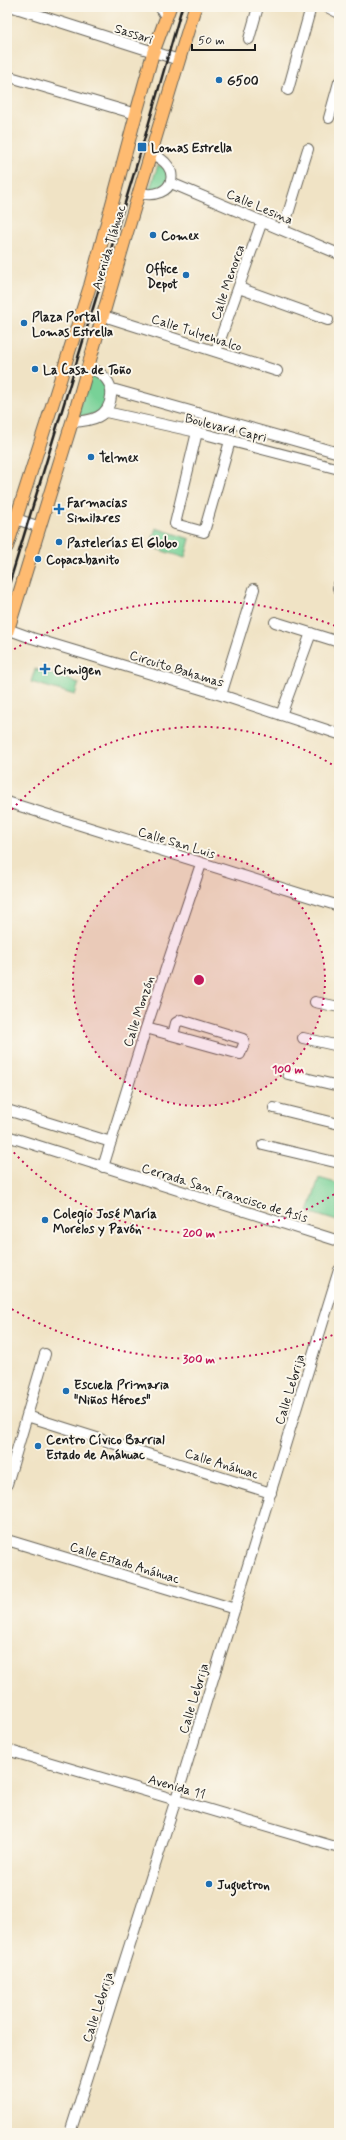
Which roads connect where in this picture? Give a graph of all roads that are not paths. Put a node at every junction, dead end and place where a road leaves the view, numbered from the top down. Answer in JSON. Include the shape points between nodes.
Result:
{"nodes":[{"id":1,"x":13,"y":7,"type":"edge"},
{"id":2,"x":195,"y":7,"type":"edge"},
{"id":3,"x":258,"y":7,"type":"edge"},
{"id":4,"x":311,"y":7,"type":"edge"},
{"id":5,"x":327,"y":7,"type":"edge"},
{"id":6,"x":165,"y":10,"type":"edge"},
{"id":7,"x":339,"y":13,"type":"edge"},
{"id":8,"x":249,"y":39,"type":"dead end"},
{"id":9,"x":154,"y":53,"type":"junction"},
{"id":10,"x":179,"y":60,"type":"junction"},
{"id":11,"x":7,"y":76,"type":"edge"},
{"id":12,"x":339,"y":82,"type":"edge"},
{"id":13,"x":288,"y":90,"type":"dead end"},
{"id":14,"x":136,"y":114,"type":"junction"},
{"id":15,"x":329,"y":118,"type":"dead end"},
{"id":16,"x":308,"y":150,"type":"dead end"},
{"id":17,"x":151,"y":154,"type":"junction"},
{"id":18,"x":171,"y":183,"type":"junction"},
{"id":19,"x":139,"y":193,"type":"junction"},
{"id":20,"x":262,"y":222,"type":"junction"},
{"id":21,"x":283,"y":230,"type":"junction"},
{"id":22,"x":338,"y":250,"type":"edge"},
{"id":23,"x":239,"y":288,"type":"junction"},
{"id":24,"x":110,"y":318,"type":"dead end"},
{"id":25,"x":328,"y":320,"type":"dead end"},
{"id":26,"x":216,"y":351,"type":"junction"},
{"id":27,"x":88,"y":366,"type":"junction"},
{"id":28,"x":277,"y":371,"type":"dead end"},
{"id":29,"x":112,"y":389,"type":"junction"},
{"id":30,"x":106,"y":412,"type":"junction"},
{"id":31,"x":72,"y":422,"type":"junction"},
{"id":32,"x":197,"y":432,"type":"junction"},
{"id":33,"x":230,"y":441,"type":"junction"},
{"id":34,"x":339,"y":453,"type":"edge"},
{"id":35,"x":339,"y":469,"type":"edge"},
{"id":36,"x":11,"y":517,"type":"edge"},
{"id":37,"x":40,"y":527,"type":"junction"},
{"id":38,"x":7,"y":547,"type":"edge"},
{"id":39,"x":254,"y":589,"type":"dead end"},
{"id":40,"x":275,"y":622,"type":"dead end"},
{"id":41,"x":7,"y":630,"type":"edge"},
{"id":42,"x":311,"y":633,"type":"junction"},
{"id":43,"x":339,"y":642,"type":"edge"},
{"id":44,"x":221,"y":695,"type":"junction"},
{"id":45,"x":281,"y":715,"type":"junction"},
{"id":46,"x":339,"y":734,"type":"edge"},
{"id":47,"x":7,"y":802,"type":"edge"},
{"id":48,"x":201,"y":864,"type":"junction"},
{"id":49,"x":339,"y":906,"type":"edge"},
{"id":50,"x":315,"y":1002,"type":"dead end"},
{"id":51,"x":339,"y":1007,"type":"edge"},
{"id":52,"x":146,"y":1028,"type":"junction"},
{"id":53,"x":174,"y":1035,"type":"junction"},
{"id":54,"x":303,"y":1038,"type":"dead end"},
{"id":55,"x":339,"y":1046,"type":"edge"},
{"id":56,"x":288,"y":1074,"type":"dead end"},
{"id":57,"x":339,"y":1086,"type":"edge"},
{"id":58,"x":274,"y":1108,"type":"dead end"},
{"id":59,"x":7,"y":1110,"type":"edge"},
{"id":60,"x":339,"y":1124,"type":"edge"},
{"id":61,"x":7,"y":1136,"type":"edge"},
{"id":62,"x":111,"y":1142,"type":"junction"},
{"id":63,"x":264,"y":1145,"type":"dead end"},
{"id":64,"x":339,"y":1163,"type":"edge"},
{"id":65,"x":103,"y":1167,"type":"junction"},
{"id":66,"x":339,"y":1241,"type":"edge"},
{"id":67,"x":339,"y":1270,"type":"edge"},
{"id":68,"x":45,"y":1354,"type":"dead end"},
{"id":69,"x":27,"y":1416,"type":"junction"},
{"id":70,"x":7,"y":1484,"type":"edge"},
{"id":71,"x":271,"y":1493,"type":"junction"},
{"id":72,"x":7,"y":1540,"type":"edge"},
{"id":73,"x":234,"y":1609,"type":"junction"},
{"id":74,"x":7,"y":1750,"type":"edge"},
{"id":75,"x":176,"y":1799,"type":"junction"},
{"id":76,"x":339,"y":1848,"type":"edge"},
{"id":77,"x":70,"y":2133,"type":"edge"}],
"edges":[{"from":1,"to":9,"type":"street","name":"Sassari"},
{"from":2,"to":10,"type":"main road","name":"Avenida Tláhuac"},
{"from":3,"to":8,"type":"street"},
{"from":4,"to":13,"type":"street"},
{"from":5,"to":7,"type":"street"},
{"from":6,"to":9,"type":"main road","name":"Avenida Tláhuac"},
{"from":9,"to":10,"type":"street","name":"Sassari"},
{"from":9,"to":14,"type":"main road","name":"Avenida Tláhuac"},
{"from":10,"to":17,"type":"main road","name":"Avenida Tláhuac"},
{"from":11,"to":14,"type":"street"},
{"from":12,"to":15,"type":"street"},
{"from":14,"to":36,"type":"main road","name":"Avenida Tláhuac","via":[[88,292]]},
{"from":16,"to":21,"type":"street"},
{"from":17,"to":18,"type":"street","via":[[169,166]]},
{"from":17,"to":19,"type":"main road","name":"Avenida Tláhuac"},
{"from":18,"to":19,"type":"street","via":[[160,194]]},
{"from":18,"to":20,"type":"street","name":"Calle Lesina"},
{"from":19,"to":27,"type":"main road","name":"Avenida Tláhuac"},
{"from":20,"to":21,"type":"street","name":"Calle Lesina"},
{"from":20,"to":23,"type":"street","name":"Calle Menorca"},
{"from":21,"to":22,"type":"street","name":"Calle Lesina"},
{"from":23,"to":25,"type":"street"},
{"from":23,"to":26,"type":"street","name":"Calle Menorca"},
{"from":24,"to":26,"type":"street","name":"Calle Tulyehualco"},
{"from":26,"to":28,"type":"street","name":"Calle Tulyehualco"},
{"from":27,"to":29,"type":"street","via":[[105,378]]},
{"from":27,"to":31,"type":"main road","name":"Avenida Tláhuac"},
{"from":29,"to":30,"type":"street","via":[[111,401]]},
{"from":29,"to":34,"type":"street","name":"Boulevard Capri"},
{"from":30,"to":31,"type":"street","via":[[88,420]]},
{"from":30,"to":32,"type":"street","name":"Boulevard Capri"},
{"from":31,"to":37,"type":"main road","name":"Avenida Tláhuac"},
{"from":32,"to":33,"type":"street","name":"Boulevard Capri"},
{"from":32,"to":33,"type":"street","via":[[175,524],[204,532]]},
{"from":33,"to":35,"type":"street","name":"Boulevard Capri"},
{"from":36,"to":37,"type":"street"},
{"from":36,"to":38,"type":"main road","name":"Avenida Tláhuac"},
{"from":37,"to":41,"type":"main road","name":"Avenida Tláhuac"},
{"from":39,"to":44,"type":"street"},
{"from":40,"to":42,"type":"street"},
{"from":41,"to":44,"type":"street","name":"Circuito Bahamas"},
{"from":42,"to":43,"type":"street"},
{"from":42,"to":45,"type":"street"},
{"from":44,"to":45,"type":"street","name":"Circuito Bahamas"},
{"from":45,"to":46,"type":"street","name":"Circuito Bahamas"},
{"from":47,"to":48,"type":"street","name":"Calle San Luis"},
{"from":48,"to":49,"type":"street","name":"Calle San Luis"},
{"from":48,"to":52,"type":"street","name":"Calle Monzón"},
{"from":50,"to":51,"type":"street"},
{"from":52,"to":53,"type":"street"},
{"from":52,"to":62,"type":"street","name":"Calle Monzón"},
{"from":53,"to":53,"type":"street","via":[[240,1054],[244,1044],[243,1039],[181,1020],[176,1023]]},
{"from":54,"to":55,"type":"street"},
{"from":56,"to":57,"type":"street"},
{"from":58,"to":60,"type":"street"},
{"from":59,"to":62,"type":"street"},
{"from":61,"to":65,"type":"street","name":"Cerrada San Francisco de Asís"},
{"from":62,"to":65,"type":"street","name":"Calle Monzón"},
{"from":63,"to":64,"type":"street"},
{"from":65,"to":66,"type":"street","name":"Cerrada San Francisco de Asís"},
{"from":67,"to":71,"type":"street","name":"Calle Lebrija"},
{"from":68,"to":69,"type":"street"},
{"from":69,"to":70,"type":"street"},
{"from":69,"to":71,"type":"street","name":"Calle Anáhuac"},
{"from":71,"to":73,"type":"street","name":"Calle Lebrija"},
{"from":72,"to":73,"type":"street","name":"Calle Estado Anáhuac"},
{"from":73,"to":75,"type":"street","name":"Calle Lebrija"},
{"from":74,"to":75,"type":"street","name":"Avenida 11"},
{"from":75,"to":76,"type":"street","name":"Avenida 11"},
{"from":75,"to":77,"type":"street","name":"Calle Lebrija"}]}
